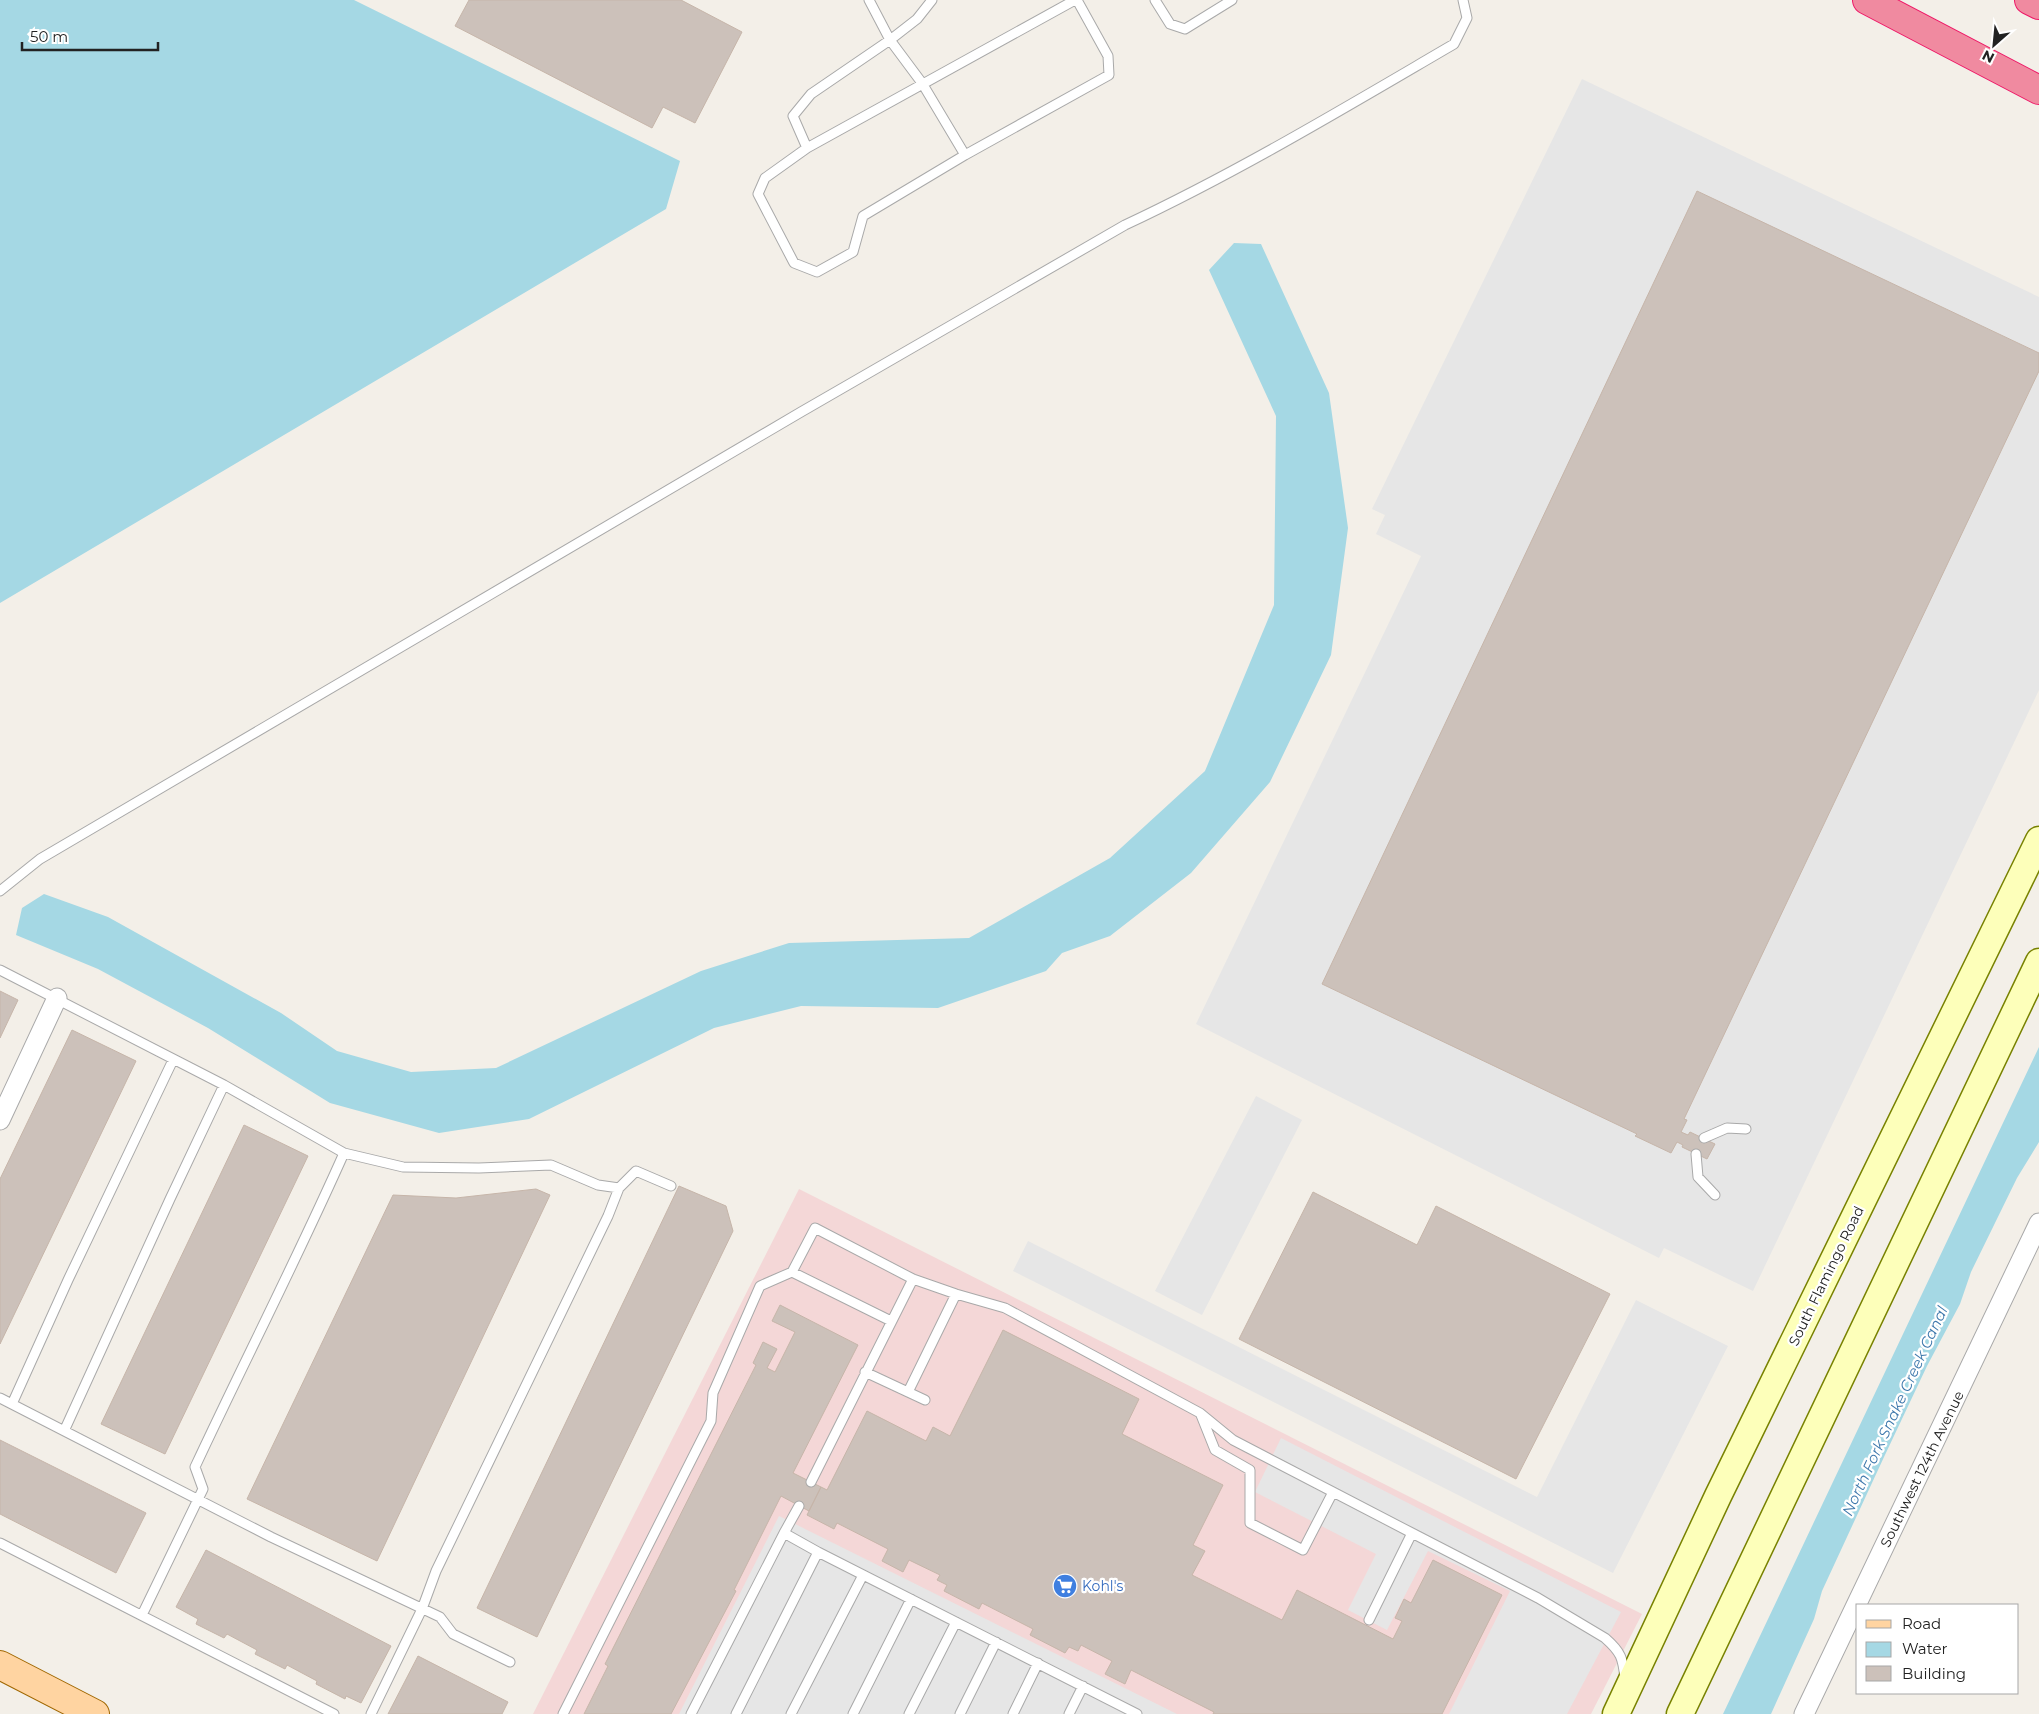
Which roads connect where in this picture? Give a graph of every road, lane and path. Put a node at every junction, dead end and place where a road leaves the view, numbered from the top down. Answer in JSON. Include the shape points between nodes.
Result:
{"nodes":[{"id":1,"x":869,"y":0,"type":"edge"},
{"id":2,"x":932,"y":0,"type":"edge"},
{"id":3,"x":1076,"y":0,"type":"edge"},
{"id":4,"x":1155,"y":0,"type":"edge"},
{"id":5,"x":1232,"y":0,"type":"edge"},
{"id":6,"x":1463,"y":0,"type":"edge"},
{"id":7,"x":1868,"y":0,"type":"edge"},
{"id":8,"x":2029,"y":0,"type":"edge"},
{"id":9,"x":2039,"y":5,"type":"edge"},
{"id":10,"x":890,"y":40,"type":"junction"},
{"id":11,"x":922,"y":83,"type":"junction"},
{"id":12,"x":2039,"y":90,"type":"edge"},
{"id":13,"x":807,"y":148,"type":"junction"},
{"id":14,"x":965,"y":154,"type":"junction"},
{"id":15,"x":2039,"y":840,"type":"edge"},
{"id":16,"x":0,"y":890,"type":"edge"},
{"id":17,"x":2039,"y":962,"type":"edge"},
{"id":18,"x":0,"y":970,"type":"edge"},
{"id":19,"x":57,"y":998,"type":"junction"},
{"id":20,"x":173,"y":1060,"type":"junction"},
{"id":21,"x":224,"y":1085,"type":"junction"},
{"id":22,"x":0,"y":1120,"type":"edge"},
{"id":23,"x":1746,"y":1129,"type":"dead end"},
{"id":24,"x":1704,"y":1138,"type":"dead end"},
{"id":25,"x":344,"y":1152,"type":"junction"},
{"id":26,"x":1696,"y":1154,"type":"dead end"},
{"id":27,"x":671,"y":1186,"type":"dead end"},
{"id":28,"x":619,"y":1188,"type":"junction"},
{"id":29,"x":1715,"y":1195,"type":"dead end"},
{"id":30,"x":2037,"y":1232,"type":"edge"},
{"id":31,"x":792,"y":1272,"type":"junction"},
{"id":32,"x":913,"y":1278,"type":"junction"},
{"id":33,"x":956,"y":1294,"type":"junction"},
{"id":34,"x":891,"y":1320,"type":"junction"},
{"id":35,"x":866,"y":1372,"type":"junction"},
{"id":36,"x":908,"y":1392,"type":"junction"},
{"id":37,"x":0,"y":1398,"type":"edge"},
{"id":38,"x":925,"y":1400,"type":"dead end"},
{"id":39,"x":12,"y":1404,"type":"junction"},
{"id":40,"x":1200,"y":1413,"type":"junction"},
{"id":41,"x":65,"y":1430,"type":"junction"},
{"id":42,"x":811,"y":1482,"type":"dead end"},
{"id":43,"x":1333,"y":1492,"type":"junction"},
{"id":44,"x":198,"y":1500,"type":"junction"},
{"id":45,"x":799,"y":1506,"type":"dead end"},
{"id":46,"x":784,"y":1533,"type":"junction"},
{"id":47,"x":1412,"y":1533,"type":"junction"},
{"id":48,"x":0,"y":1543,"type":"edge"},
{"id":49,"x":818,"y":1552,"type":"junction"},
{"id":50,"x":863,"y":1575,"type":"junction"},
{"id":51,"x":911,"y":1599,"type":"junction"},
{"id":52,"x":1857,"y":1604,"type":"edge"},
{"id":53,"x":1856,"y":1606,"type":"edge"},
{"id":54,"x":422,"y":1609,"type":"junction"},
{"id":55,"x":142,"y":1615,"type":"junction"},
{"id":56,"x":1370,"y":1620,"type":"dead end"},
{"id":57,"x":956,"y":1622,"type":"junction"},
{"id":58,"x":996,"y":1642,"type":"junction"},
{"id":59,"x":510,"y":1662,"type":"dead end"},
{"id":60,"x":1038,"y":1663,"type":"junction"},
{"id":61,"x":0,"y":1665,"type":"edge"},
{"id":62,"x":1083,"y":1686,"type":"junction"},
{"id":63,"x":1621,"y":1703,"type":"edge"},
{"id":64,"x":1133,"y":1713,"type":"edge"},
{"id":65,"x":95,"y":1714,"type":"edge"},
{"id":66,"x":334,"y":1714,"type":"edge"},
{"id":67,"x":371,"y":1714,"type":"edge"},
{"id":68,"x":564,"y":1714,"type":"edge"},
{"id":69,"x":691,"y":1714,"type":"edge"},
{"id":70,"x":736,"y":1714,"type":"edge"},
{"id":71,"x":791,"y":1714,"type":"edge"},
{"id":72,"x":853,"y":1714,"type":"edge"},
{"id":73,"x":909,"y":1714,"type":"edge"},
{"id":74,"x":960,"y":1714,"type":"edge"},
{"id":75,"x":1013,"y":1714,"type":"edge"},
{"id":76,"x":1069,"y":1714,"type":"edge"},
{"id":77,"x":1680,"y":1714,"type":"edge"},
{"id":78,"x":1804,"y":1714,"type":"edge"}],
"edges":[{"from":1,"to":10,"type":"lane"},
{"from":2,"to":10,"type":"lane","via":[[917,19]]},
{"from":3,"to":11,"type":"lane"},
{"from":3,"to":14,"type":"lane","via":[[1108,56],[1109,74]]},
{"from":4,"to":5,"type":"lane","via":[[1170,24],[1185,29]]},
{"from":6,"to":16,"type":"lane","via":[[1467,18],[1454,44],[1180,199],[1125,225],[801,412],[40,859]]},
{"from":7,"to":12,"type":"highway"},
{"from":8,"to":9,"type":"highway"},
{"from":10,"to":11,"type":"lane"},
{"from":10,"to":13,"type":"lane","via":[[812,94],[793,116]]},
{"from":11,"to":13,"type":"lane"},
{"from":11,"to":14,"type":"lane"},
{"from":13,"to":14,"type":"lane","via":[[765,178],[758,194],[794,263],[817,272],[853,252],[863,216]]},
{"from":15,"to":63,"type":"main road","name":"South Flamingo Road","via":[[1718,1496]]},
{"from":17,"to":77,"type":"main road"},
{"from":18,"to":19,"type":"lane"},
{"from":19,"to":20,"type":"lane"},
{"from":19,"to":22,"type":"street"},
{"from":20,"to":21,"type":"lane"},
{"from":20,"to":39,"type":"lane"},
{"from":21,"to":25,"type":"lane"},
{"from":21,"to":41,"type":"lane"},
{"from":23,"to":24,"type":"lane","via":[[1727,1128]]},
{"from":25,"to":28,"type":"lane","via":[[403,1167],[550,1165],[598,1185]]},
{"from":25,"to":44,"type":"lane","via":[[304,1243],[195,1467],[203,1489]]},
{"from":26,"to":29,"type":"lane","via":[[1698,1177]]},
{"from":27,"to":28,"type":"lane","via":[[636,1171]]},
{"from":28,"to":54,"type":"lane","via":[[436,1571]]},
{"from":30,"to":52,"type":"street","name":"Southwest 124th Avenue"},
{"from":31,"to":32,"type":"lane","via":[[815,1228]]},
{"from":31,"to":34,"type":"lane"},
{"from":31,"to":68,"type":"lane","via":[[760,1286],[713,1393],[711,1420]]},
{"from":32,"to":33,"type":"lane"},
{"from":32,"to":34,"type":"lane"},
{"from":33,"to":36,"type":"lane"},
{"from":33,"to":40,"type":"lane","via":[[1005,1308]]},
{"from":34,"to":35,"type":"lane"},
{"from":35,"to":36,"type":"lane"},
{"from":35,"to":42,"type":"lane"},
{"from":36,"to":38,"type":"lane"},
{"from":37,"to":39,"type":"lane"},
{"from":39,"to":41,"type":"lane"},
{"from":40,"to":43,"type":"lane","via":[[1233,1440]]},
{"from":40,"to":43,"type":"lane","via":[[1215,1450],[1250,1470],[1250,1523],[1303,1550]]},
{"from":41,"to":44,"type":"lane"},
{"from":43,"to":47,"type":"lane"},
{"from":44,"to":54,"type":"lane"},
{"from":44,"to":55,"type":"lane"},
{"from":45,"to":46,"type":"lane"},
{"from":46,"to":49,"type":"lane"},
{"from":46,"to":69,"type":"lane"},
{"from":47,"to":56,"type":"lane"},
{"from":47,"to":63,"type":"lane","via":[[1581,1622],[1614,1646],[1623,1658]]},
{"from":48,"to":55,"type":"lane"},
{"from":49,"to":50,"type":"lane"},
{"from":49,"to":70,"type":"lane"},
{"from":50,"to":51,"type":"lane"},
{"from":50,"to":71,"type":"lane"},
{"from":51,"to":57,"type":"lane"},
{"from":51,"to":72,"type":"lane"},
{"from":53,"to":78,"type":"street","name":"Southwest 124th Avenue"},
{"from":54,"to":59,"type":"lane","via":[[440,1617],[453,1634]]},
{"from":54,"to":67,"type":"lane"},
{"from":55,"to":66,"type":"lane"},
{"from":57,"to":58,"type":"lane"},
{"from":57,"to":73,"type":"lane"},
{"from":58,"to":60,"type":"lane"},
{"from":58,"to":74,"type":"lane"},
{"from":60,"to":62,"type":"lane"},
{"from":60,"to":75,"type":"lane"},
{"from":61,"to":65,"type":"main road"},
{"from":62,"to":64,"type":"lane"},
{"from":62,"to":76,"type":"lane"}]}
